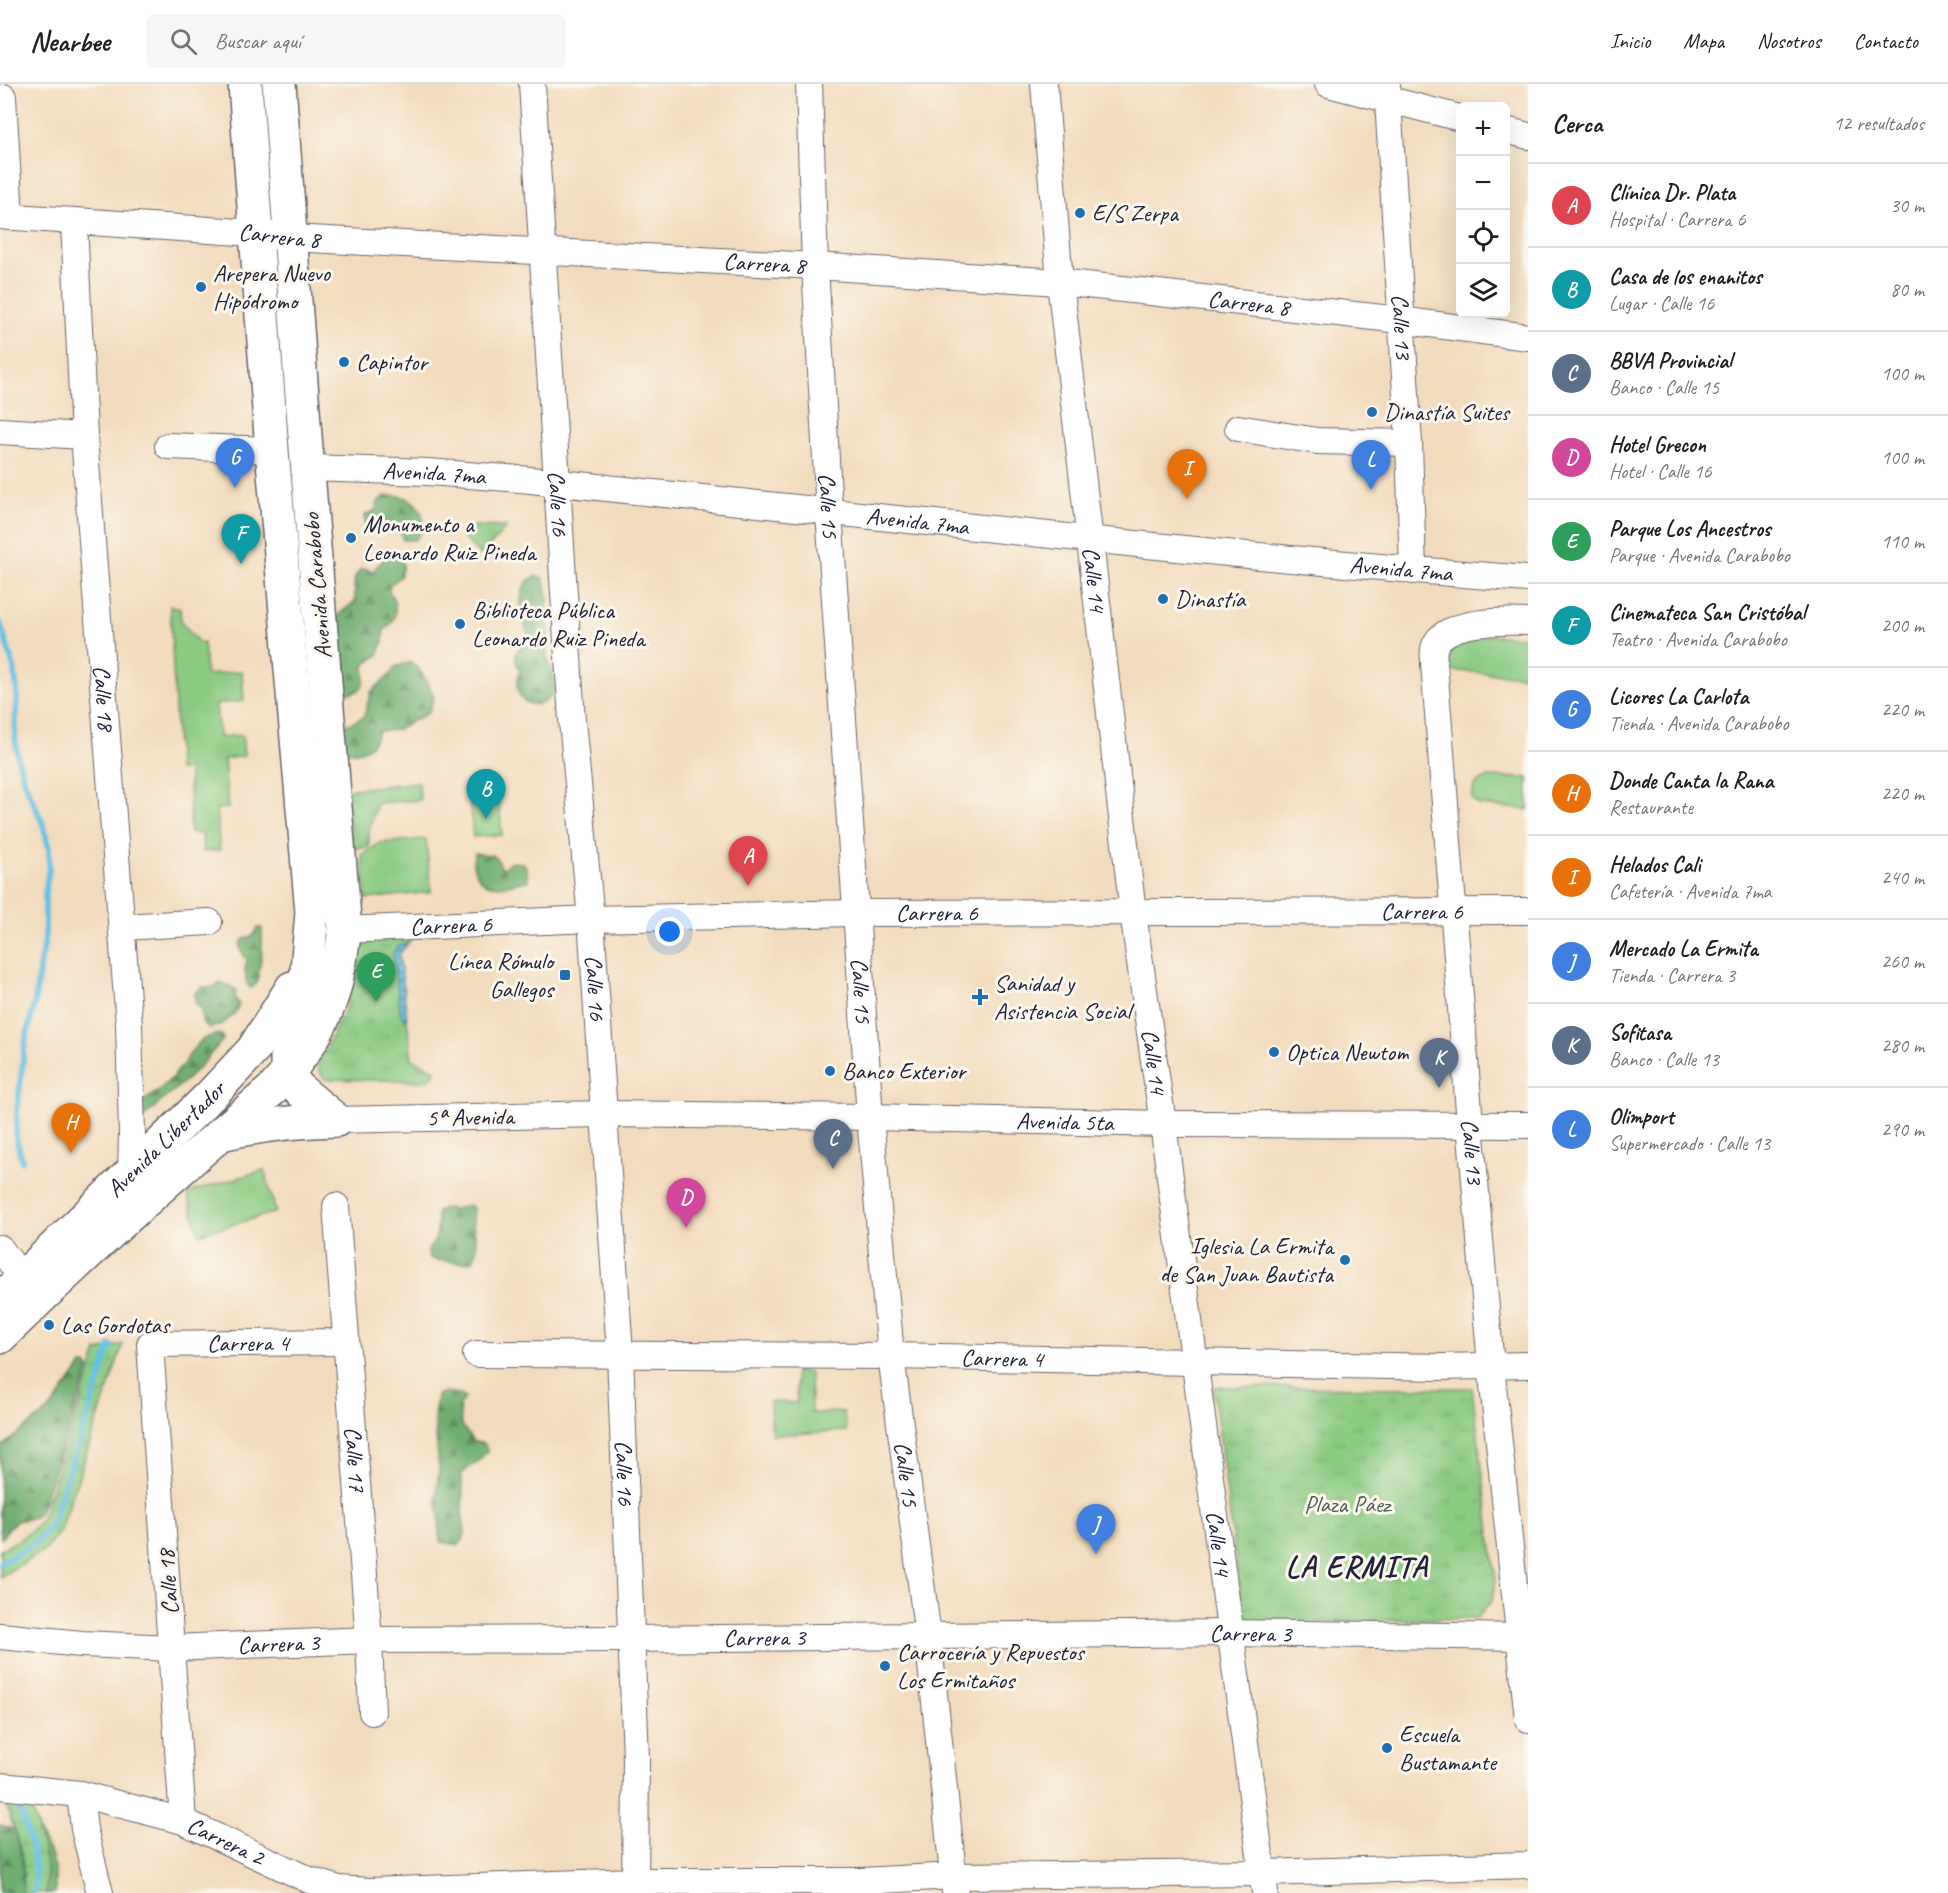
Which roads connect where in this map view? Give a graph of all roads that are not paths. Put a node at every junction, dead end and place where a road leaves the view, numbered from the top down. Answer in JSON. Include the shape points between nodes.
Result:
{"nodes":[{"id":1,"x":245,"y":84,"type":"edge"},
{"id":2,"x":279,"y":84,"type":"edge"},
{"id":3,"x":532,"y":84,"type":"edge"},
{"id":4,"x":809,"y":84,"type":"edge"},
{"id":5,"x":1044,"y":84,"type":"edge"},
{"id":6,"x":1328,"y":84,"type":"edge"},
{"id":7,"x":1387,"y":92,"type":"edge"},
{"id":8,"x":3,"y":96,"type":"dead end"},
{"id":9,"x":1456,"y":116,"type":"edge"},
{"id":10,"x":1510,"y":131,"type":"edge"},
{"id":11,"x":1528,"y":136,"type":"edge"},
{"id":12,"x":5,"y":217,"type":"edge"},
{"id":13,"x":74,"y":222,"type":"junction"},
{"id":14,"x":255,"y":233,"type":"junction"},
{"id":15,"x":291,"y":238,"type":"junction"},
{"id":16,"x":542,"y":252,"type":"junction"},
{"id":17,"x":815,"y":266,"type":"junction"},
{"id":18,"x":1060,"y":282,"type":"junction"},
{"id":19,"x":1400,"y":320,"type":"junction"},
{"id":20,"x":1528,"y":337,"type":"edge"},
{"id":21,"x":1238,"y":428,"type":"dead end"},
{"id":22,"x":0,"y":431,"type":"edge"},
{"id":23,"x":84,"y":436,"type":"junction"},
{"id":24,"x":1409,"y":443,"type":"junction"},
{"id":25,"x":168,"y":446,"type":"dead end"},
{"id":26,"x":272,"y":450,"type":"junction"},
{"id":27,"x":308,"y":468,"type":"junction"},
{"id":28,"x":558,"y":482,"type":"junction"},
{"id":29,"x":276,"y":494,"type":"junction"},
{"id":30,"x":829,"y":512,"type":"junction"},
{"id":31,"x":1090,"y":540,"type":"junction"},
{"id":32,"x":1413,"y":571,"type":"junction"},
{"id":33,"x":1528,"y":579,"type":"edge"},
{"id":34,"x":1528,"y":622,"type":"edge"},
{"id":35,"x":1454,"y":911,"type":"junction"},
{"id":36,"x":1528,"y":911,"type":"edge"},
{"id":37,"x":855,"y":913,"type":"junction"},
{"id":38,"x":1133,"y":913,"type":"junction"},
{"id":39,"x":591,"y":919,"type":"junction"},
{"id":40,"x":209,"y":922,"type":"dead end"},
{"id":41,"x":122,"y":927,"type":"junction"},
{"id":42,"x":345,"y":930,"type":"junction"},
{"id":43,"x":308,"y":960,"type":"junction"},
{"id":44,"x":287,"y":1074,"type":"junction"},
{"id":45,"x":603,"y":1114,"type":"junction"},
{"id":46,"x":870,"y":1117,"type":"junction"},
{"id":47,"x":336,"y":1120,"type":"junction"},
{"id":48,"x":1163,"y":1124,"type":"junction"},
{"id":49,"x":1470,"y":1124,"type":"junction"},
{"id":50,"x":1528,"y":1125,"type":"edge"},
{"id":51,"x":220,"y":1134,"type":"junction"},
{"id":52,"x":131,"y":1173,"type":"junction"},
{"id":53,"x":336,"y":1206,"type":"dead end"},
{"id":54,"x":0,"y":1248,"type":"edge"},
{"id":55,"x":11,"y":1289,"type":"edge"},
{"id":56,"x":0,"y":1337,"type":"edge"},
{"id":57,"x":346,"y":1342,"type":"junction"},
{"id":58,"x":150,"y":1344,"type":"joint"},
{"id":59,"x":476,"y":1354,"type":"dead end"},
{"id":60,"x":620,"y":1354,"type":"junction"},
{"id":61,"x":891,"y":1356,"type":"junction"},
{"id":62,"x":1194,"y":1361,"type":"junction"},
{"id":63,"x":1528,"y":1365,"type":"edge"},
{"id":64,"x":1491,"y":1366,"type":"junction"},
{"id":65,"x":1230,"y":1633,"type":"junction"},
{"id":66,"x":0,"y":1636,"type":"edge"},
{"id":67,"x":928,"y":1636,"type":"junction"},
{"id":68,"x":1524,"y":1637,"type":"edge"},
{"id":69,"x":632,"y":1639,"type":"junction"},
{"id":70,"x":369,"y":1640,"type":"junction"},
{"id":71,"x":172,"y":1648,"type":"junction"},
{"id":72,"x":372,"y":1712,"type":"dead end"},
{"id":73,"x":1528,"y":1719,"type":"edge"},
{"id":74,"x":0,"y":1786,"type":"edge"},
{"id":75,"x":80,"y":1794,"type":"junction"},
{"id":76,"x":183,"y":1821,"type":"junction"},
{"id":77,"x":1528,"y":1865,"type":"edge"},
{"id":78,"x":1264,"y":1883,"type":"edge"},
{"id":79,"x":954,"y":1885,"type":"edge"},
{"id":80,"x":635,"y":1887,"type":"edge"},
{"id":81,"x":100,"y":1893,"type":"edge"}],
"edges":[{"from":1,"to":14,"type":"main road","name":"Avenida Carabobo"},
{"from":2,"to":15,"type":"main road","name":"Avenida Carabobo"},
{"from":3,"to":16,"type":"street","name":"Calle 16"},
{"from":4,"to":17,"type":"street","name":"Calle 15"},
{"from":5,"to":18,"type":"street","name":"Calle 14"},
{"from":6,"to":7,"type":"street"},
{"from":7,"to":9,"type":"street"},
{"from":7,"to":19,"type":"street","name":"Calle 13"},
{"from":8,"to":12,"type":"street"},
{"from":10,"to":11,"type":"street"},
{"from":12,"to":13,"type":"street","name":"Carrera 8"},
{"from":13,"to":14,"type":"street","name":"Carrera 8"},
{"from":13,"to":23,"type":"street","name":"Calle 18"},
{"from":14,"to":15,"type":"street","name":"Carrera 8"},
{"from":14,"to":26,"type":"main road","name":"Avenida Carabobo"},
{"from":15,"to":16,"type":"street","name":"Carrera 8"},
{"from":15,"to":27,"type":"main road","name":"Avenida Carabobo"},
{"from":16,"to":17,"type":"street","name":"Carrera 8"},
{"from":16,"to":28,"type":"street","name":"Calle 16"},
{"from":17,"to":18,"type":"street","name":"Carrera 8"},
{"from":17,"to":30,"type":"street","name":"Calle 15"},
{"from":18,"to":19,"type":"street","name":"Carrera 8"},
{"from":18,"to":31,"type":"street","name":"Calle 14"},
{"from":19,"to":20,"type":"street","name":"Carrera 8"},
{"from":19,"to":24,"type":"street","name":"Calle 13"},
{"from":21,"to":24,"type":"street","via":[[1317,441]]},
{"from":22,"to":23,"type":"street"},
{"from":23,"to":41,"type":"street","name":"Calle 18"},
{"from":24,"to":32,"type":"street","name":"Calle 13"},
{"from":25,"to":26,"type":"street"},
{"from":26,"to":29,"type":"main road","name":"Avenida Carabobo"},
{"from":27,"to":28,"type":"street","name":"Avenida 7ma"},
{"from":27,"to":29,"type":"main road"},
{"from":27,"to":42,"type":"main road","name":"Avenida Carabobo"},
{"from":28,"to":30,"type":"street","name":"Avenida 7ma"},
{"from":28,"to":39,"type":"street","name":"Calle 16","via":[[572,721]]},
{"from":29,"to":43,"type":"main road","name":"Avenida Carabobo","via":[[312,912]]},
{"from":30,"to":31,"type":"street","name":"Avenida 7ma"},
{"from":30,"to":37,"type":"street","name":"Calle 15"},
{"from":31,"to":32,"type":"street","name":"Avenida 7ma"},
{"from":31,"to":38,"type":"street","name":"Calle 14"},
{"from":32,"to":33,"type":"street","name":"Avenida 7ma"},
{"from":34,"to":35,"type":"street","name":"Calle 13","via":[[1470,624],[1445,634],[1434,647]]},
{"from":35,"to":36,"type":"street","name":"Carrera 6"},
{"from":35,"to":38,"type":"street","name":"Carrera 6"},
{"from":35,"to":49,"type":"street","name":"Calle 13"},
{"from":37,"to":38,"type":"street","name":"Carrera 6"},
{"from":37,"to":39,"type":"street","name":"Carrera 6"},
{"from":37,"to":46,"type":"street","name":"Calle 15"},
{"from":38,"to":48,"type":"street","name":"Calle 14"},
{"from":39,"to":42,"type":"street","name":"Carrera 6"},
{"from":39,"to":45,"type":"street","name":"Calle 16"},
{"from":40,"to":41,"type":"street"},
{"from":41,"to":52,"type":"street","name":"Calle 18","via":[[132,1102]]},
{"from":42,"to":44,"type":"main road","name":"Avenida Carabobo","via":[[325,1016],[311,1044]]},
{"from":43,"to":44,"type":"main road","name":"Avenida Carabobo","via":[[304,1005],[287,1050]]},
{"from":43,"to":52,"type":"main road","name":"Avenida Libertador","via":[[253,1050]]},
{"from":44,"to":47,"type":"main road"},
{"from":44,"to":51,"type":"main road","name":"Avenida Libertador"},
{"from":45,"to":46,"type":"street","name":"Avenida 5ta"},
{"from":45,"to":47,"type":"street","name":"5ª Avenida"},
{"from":45,"to":60,"type":"street","name":"Calle 16"},
{"from":46,"to":48,"type":"street","name":"Avenida 5ta"},
{"from":46,"to":61,"type":"street","name":"Calle 15"},
{"from":47,"to":51,"type":"main road","via":[[298,1121]]},
{"from":48,"to":49,"type":"street","name":"Avenida 5ta"},
{"from":48,"to":62,"type":"street","name":"Calle 14"},
{"from":49,"to":50,"type":"street","name":"Avenida 5ta"},
{"from":49,"to":64,"type":"street","name":"Calle 13"},
{"from":51,"to":56,"type":"main road","name":"Avenida Libertador"},
{"from":52,"to":55,"type":"main road","name":"Avenida Libertador"},
{"from":53,"to":57,"type":"street","name":"Calle 17"},
{"from":54,"to":55,"type":"street"},
{"from":57,"to":58,"type":"street","name":"Carrera 4"},
{"from":57,"to":70,"type":"street","name":"Calle 17"},
{"from":58,"to":71,"type":"street","name":"Calle 18"},
{"from":59,"to":60,"type":"street","name":"Carrera 4"},
{"from":60,"to":61,"type":"street","name":"Carrera 4"},
{"from":60,"to":69,"type":"street","name":"Calle 16"},
{"from":61,"to":62,"type":"street","name":"Carrera 4"},
{"from":61,"to":67,"type":"street","name":"Calle 15"},
{"from":62,"to":64,"type":"street","name":"Carrera 4"},
{"from":62,"to":65,"type":"street","name":"Calle 14"},
{"from":63,"to":64,"type":"street","name":"Carrera 4"},
{"from":64,"to":68,"type":"street","name":"Calle 13"},
{"from":65,"to":67,"type":"street","name":"Carrera 3"},
{"from":65,"to":68,"type":"street","name":"Carrera 3"},
{"from":65,"to":78,"type":"street","name":"Calle 14"},
{"from":66,"to":71,"type":"street","name":"Carrera 3"},
{"from":67,"to":69,"type":"street","name":"Carrera 3"},
{"from":67,"to":79,"type":"street","name":"Calle 15"},
{"from":68,"to":73,"type":"street","name":"Calle 13"},
{"from":69,"to":70,"type":"street","name":"Carrera 3"},
{"from":69,"to":80,"type":"street","name":"Calle 16"},
{"from":70,"to":71,"type":"street","name":"Carrera 3"},
{"from":70,"to":72,"type":"street","name":"Calle 17"},
{"from":71,"to":76,"type":"street","name":"Calle 18"},
{"from":74,"to":75,"type":"street","name":"Carrera 2"},
{"from":75,"to":76,"type":"street","name":"Carrera 2"},
{"from":75,"to":81,"type":"street","via":[[84,1829]]},
{"from":76,"to":80,"type":"street","name":"Carrera 2","via":[[309,1881],[339,1889]]},
{"from":77,"to":78,"type":"street","name":"Carrera 2"},
{"from":78,"to":79,"type":"street","name":"Carrera 2"},
{"from":79,"to":80,"type":"street","name":"Carrera 2","via":[[861,1881]]}]}
